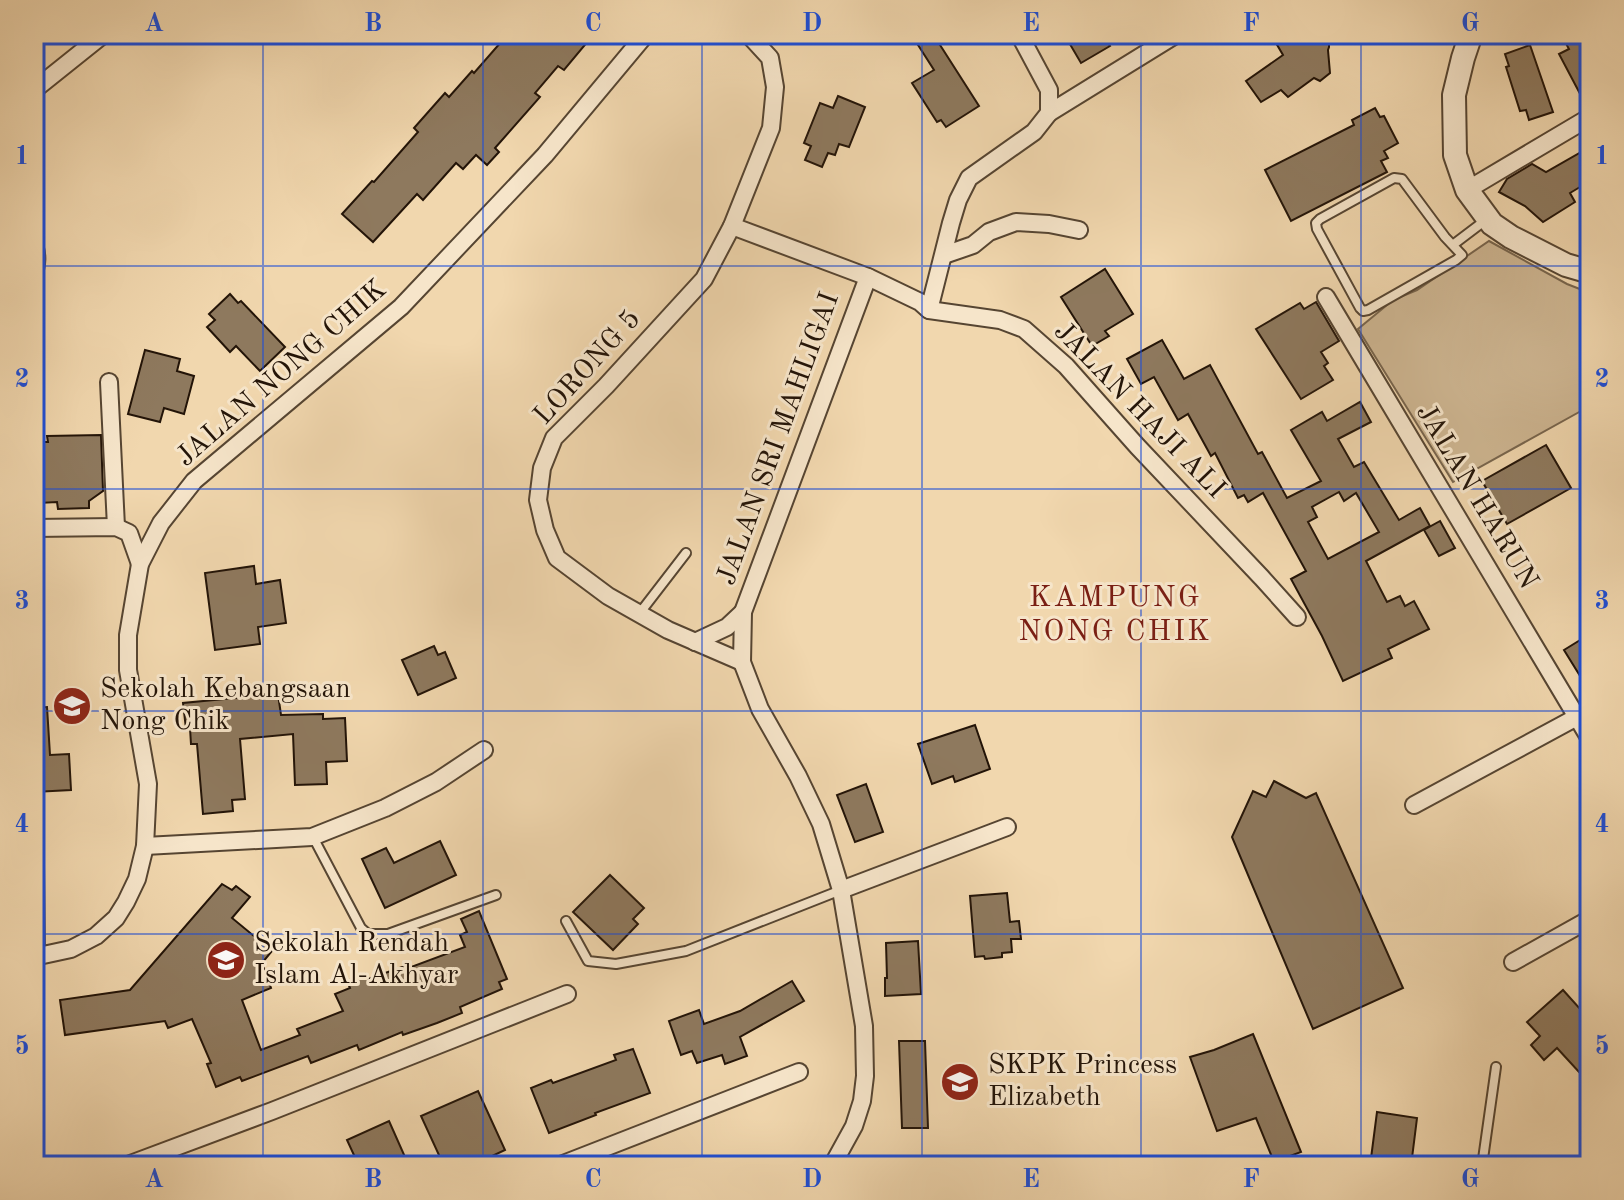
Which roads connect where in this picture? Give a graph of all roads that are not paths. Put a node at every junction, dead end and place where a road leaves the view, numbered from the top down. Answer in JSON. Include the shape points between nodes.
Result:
{"nodes":[{"id":1,"x":104,"y":34,"type":"edge"},
{"id":2,"x":646,"y":34,"type":"edge"},
{"id":3,"x":748,"y":34,"type":"edge"},
{"id":4,"x":1019,"y":34,"type":"edge"},
{"id":5,"x":1177,"y":34,"type":"edge"},
{"id":6,"x":1471,"y":34,"type":"edge"},
{"id":7,"x":34,"y":90,"type":"edge"},
{"id":8,"x":1049,"y":113,"type":"junction"},
{"id":9,"x":1590,"y":117,"type":"edge"},
{"id":10,"x":1467,"y":190,"type":"junction"},
{"id":11,"x":1487,"y":219,"type":"junction"},
{"id":12,"x":732,"y":226,"type":"junction"},
{"id":13,"x":1079,"y":230,"type":"dead end"},
{"id":14,"x":34,"y":234,"type":"edge"},
{"id":15,"x":1454,"y":244,"type":"junction"},
{"id":16,"x":944,"y":255,"type":"junction"},
{"id":17,"x":1590,"y":272,"type":"edge"},
{"id":18,"x":868,"y":277,"type":"junction"},
{"id":19,"x":34,"y":285,"type":"edge"},
{"id":20,"x":1326,"y":297,"type":"dead end"},
{"id":21,"x":929,"y":310,"type":"junction"},
{"id":22,"x":109,"y":382,"type":"dead end"},
{"id":23,"x":116,"y":527,"type":"junction"},
{"id":24,"x":34,"y":528,"type":"edge"},
{"id":25,"x":686,"y":553,"type":"dead end"},
{"id":26,"x":140,"y":564,"type":"junction"},
{"id":27,"x":743,"y":612,"type":"junction"},
{"id":28,"x":639,"y":614,"type":"junction"},
{"id":29,"x":1297,"y":617,"type":"dead end"},
{"id":30,"x":695,"y":642,"type":"junction"},
{"id":31,"x":742,"y":662,"type":"junction"},
{"id":32,"x":1583,"y":719,"type":"edge"},
{"id":33,"x":1590,"y":739,"type":"edge"},
{"id":34,"x":484,"y":750,"type":"dead end"},
{"id":35,"x":1414,"y":805,"type":"dead end"},
{"id":36,"x":1007,"y":827,"type":"dead end"},
{"id":37,"x":312,"y":837,"type":"junction"},
{"id":38,"x":145,"y":846,"type":"junction"},
{"id":39,"x":34,"y":849,"type":"edge"},
{"id":40,"x":841,"y":890,"type":"junction"},
{"id":41,"x":496,"y":895,"type":"dead end"},
{"id":42,"x":1590,"y":919,"type":"edge"},
{"id":43,"x":566,"y":921,"type":"dead end"},
{"id":44,"x":37,"y":957,"type":"edge"},
{"id":45,"x":1513,"y":962,"type":"dead end"},
{"id":46,"x":567,"y":994,"type":"dead end"},
{"id":47,"x":1496,"y":1067,"type":"dead end"},
{"id":48,"x":799,"y":1072,"type":"dead end"},
{"id":49,"x":125,"y":1166,"type":"edge"},
{"id":50,"x":558,"y":1166,"type":"edge"},
{"id":51,"x":832,"y":1166,"type":"edge"},
{"id":52,"x":1482,"y":1166,"type":"edge"}],
"edges":[{"from":1,"to":7,"type":"street"},
{"from":2,"to":26,"type":"street","name":"JALAN NONG CHIK","via":[[545,155],[401,307],[194,481],[161,523]]},
{"from":3,"to":12,"type":"street","name":"LORONG 5","via":[[770,58],[775,87],[771,128]]},
{"from":4,"to":8,"type":"street","via":[[1049,90]]},
{"from":5,"to":8,"type":"street"},
{"from":6,"to":10,"type":"street","via":[[1454,95],[1455,155]]},
{"from":8,"to":16,"type":"street","via":[[1034,132],[969,178]]},
{"from":9,"to":10,"type":"street"},
{"from":10,"to":11,"type":"street"},
{"from":11,"to":15,"type":"lane"},
{"from":11,"to":17,"type":"street","via":[[1511,237]]},
{"from":12,"to":18,"type":"street","name":"JALAN HAJI ALI"},
{"from":12,"to":28,"type":"street","name":"LORONG 5","via":[[704,279],[554,438],[542,468],[538,500],[557,558]]},
{"from":13,"to":16,"type":"street","via":[[1016,222]]},
{"from":14,"to":19,"type":"lane","via":[[42,267]]},
{"from":15,"to":15,"type":"lane","via":[[1462,255],[1456,260],[1363,311],[1316,223],[1387,180],[1400,178]]},
{"from":16,"to":21,"type":"street"},
{"from":18,"to":21,"type":"street","name":"JALAN HAJI ALI"},
{"from":18,"to":27,"type":"street","name":"JALAN SRI MAHLIGAI"},
{"from":20,"to":32,"type":"street","name":"JALAN HARUN"},
{"from":21,"to":29,"type":"street","name":"JALAN HAJI ALI","via":[[1000,320],[1024,329],[1066,366]]},
{"from":22,"to":23,"type":"street"},
{"from":23,"to":24,"type":"street"},
{"from":23,"to":26,"type":"street","via":[[129,533]]},
{"from":25,"to":28,"type":"lane"},
{"from":26,"to":38,"type":"street","name":"JALAN NONG CHIK","via":[[128,670],[148,784]]},
{"from":27,"to":30,"type":"street","via":[[727,627]]},
{"from":27,"to":31,"type":"street","name":"JALAN SRI MAHLIGAI"},
{"from":28,"to":30,"type":"street","name":"LORONG 5"},
{"from":30,"to":31,"type":"street","name":"LORONG 5"},
{"from":31,"to":40,"type":"street","name":"JALAN SRI MAHLIGAI","via":[[760,709],[821,824]]},
{"from":32,"to":33,"type":"street","name":"JALAN HARUN"},
{"from":32,"to":35,"type":"street"},
{"from":34,"to":37,"type":"street","via":[[385,808]]},
{"from":36,"to":40,"type":"street"},
{"from":37,"to":38,"type":"street"},
{"from":37,"to":41,"type":"lane","via":[[368,934],[399,932]]},
{"from":38,"to":44,"type":"street","name":"JALAN NONG CHIK","via":[[137,879],[116,918],[71,949]]},
{"from":39,"to":44,"type":"lane","via":[[39,864]]},
{"from":40,"to":43,"type":"lane","via":[[686,951],[616,964],[588,961]]},
{"from":40,"to":51,"type":"street","name":"JALAN SRI MAHLIGAI","via":[[864,1026],[865,1076],[854,1126]]},
{"from":42,"to":45,"type":"street"},
{"from":46,"to":49,"type":"street"},
{"from":47,"to":52,"type":"lane"},
{"from":48,"to":50,"type":"street"}]}
